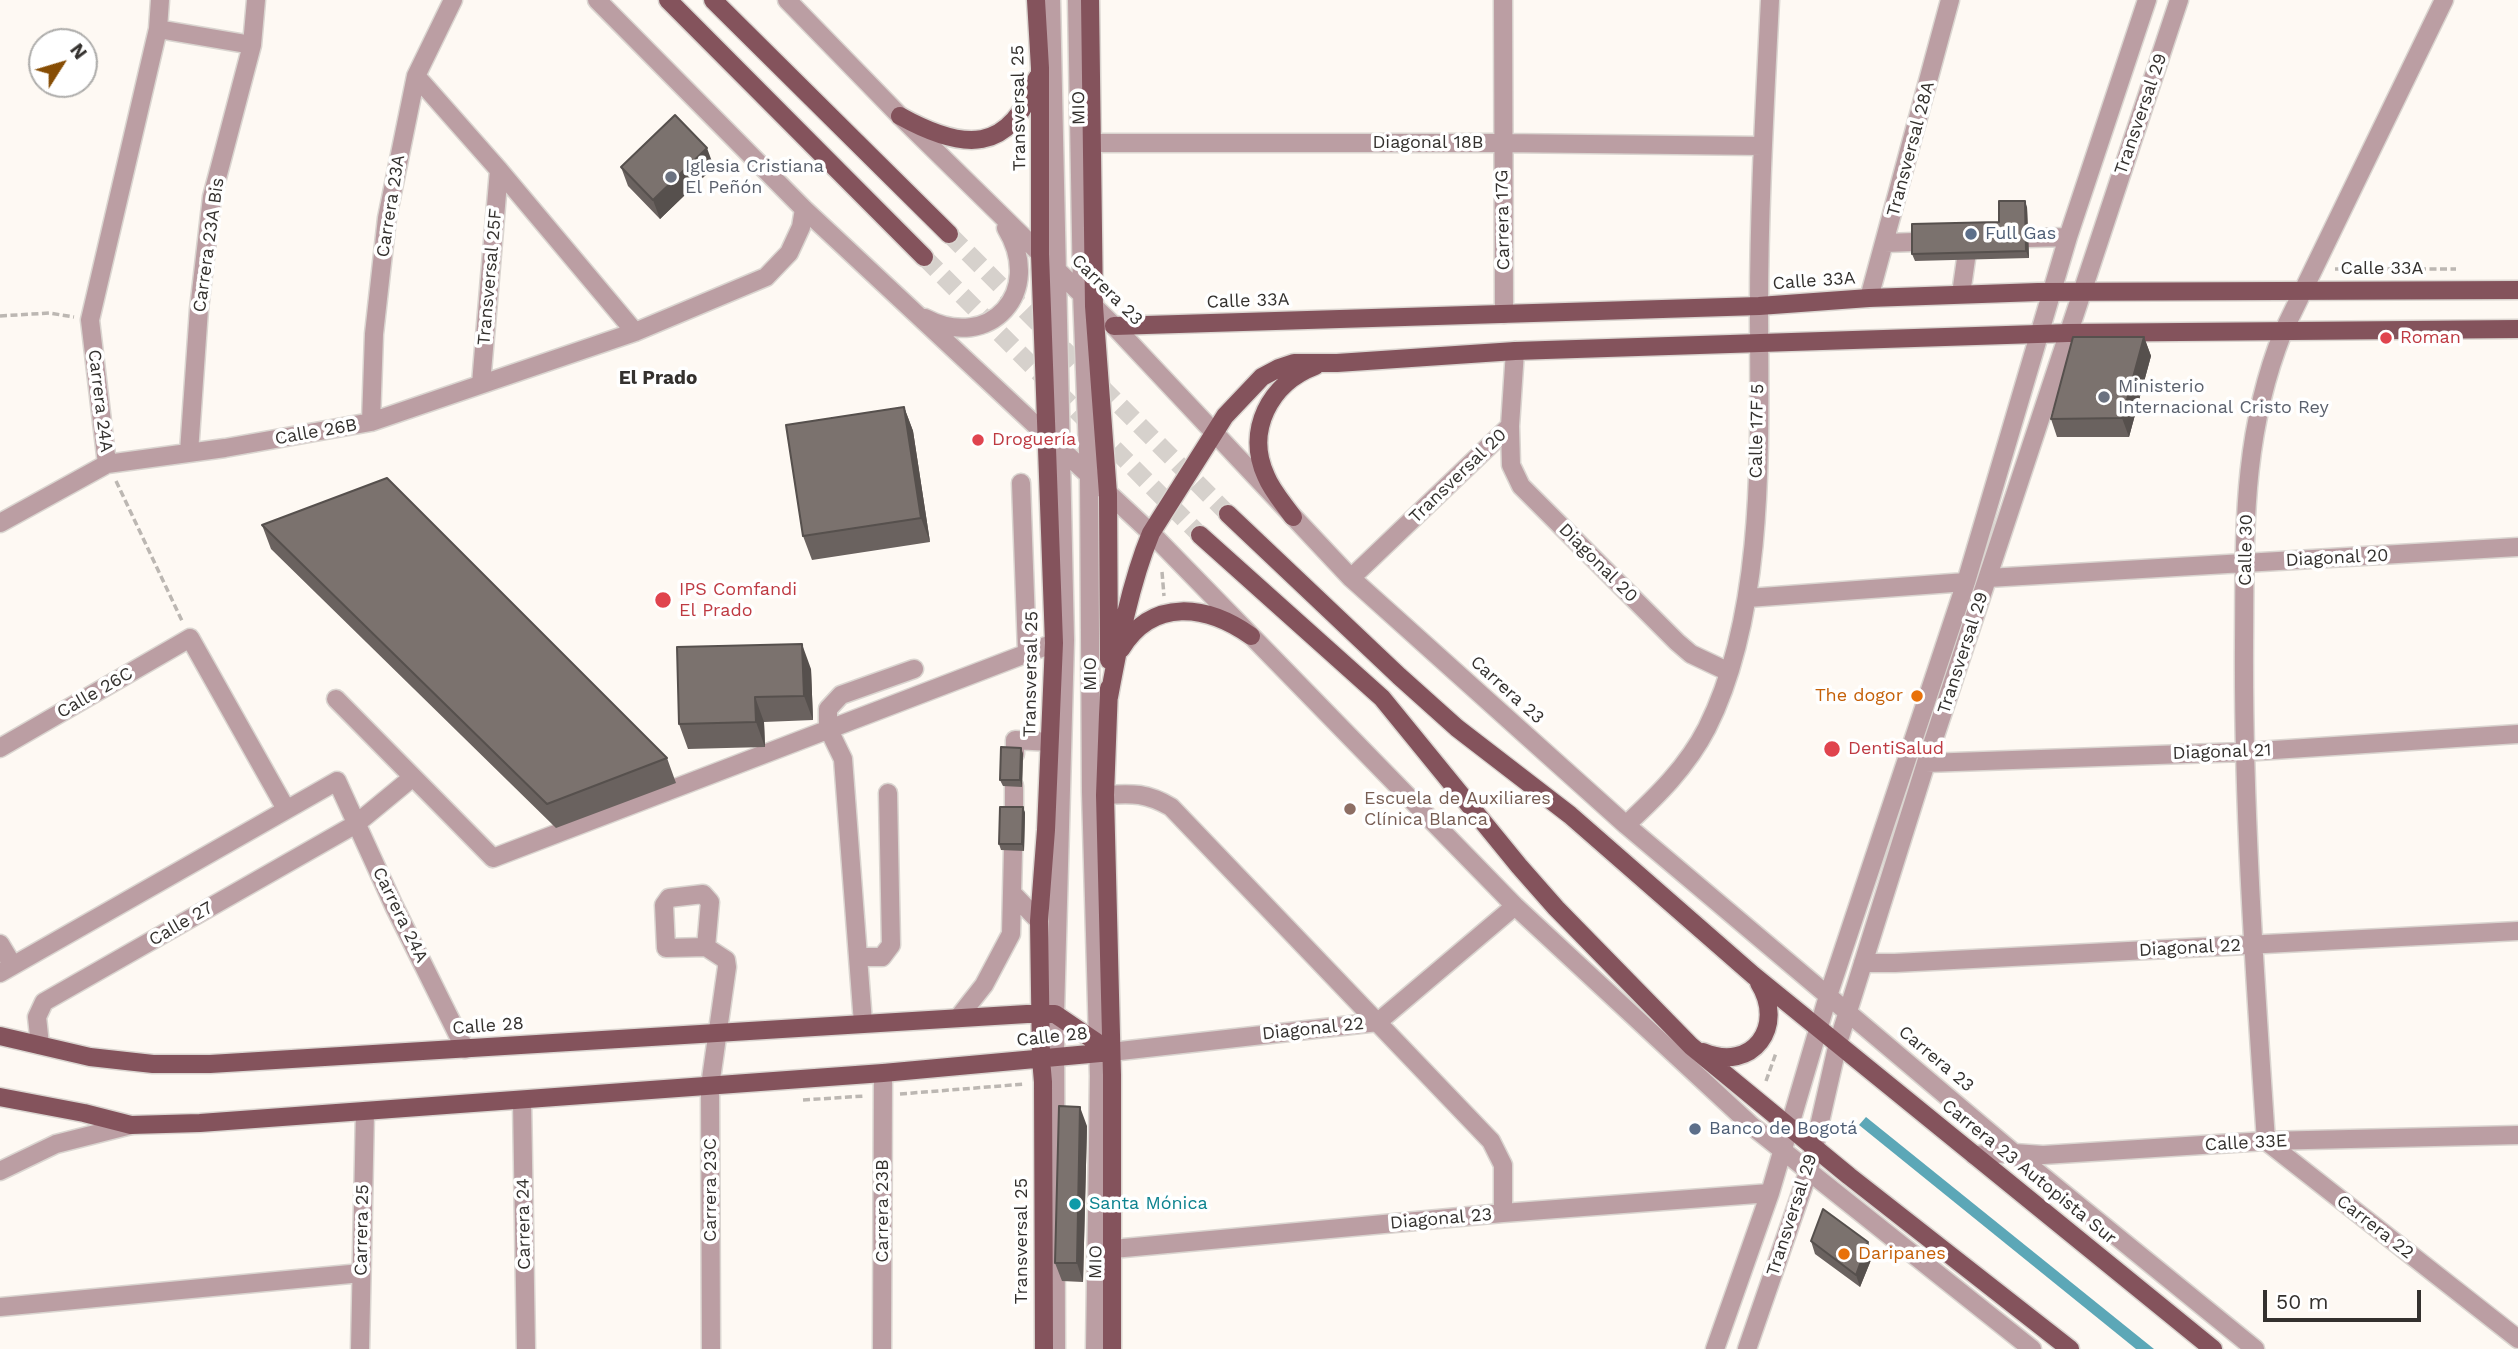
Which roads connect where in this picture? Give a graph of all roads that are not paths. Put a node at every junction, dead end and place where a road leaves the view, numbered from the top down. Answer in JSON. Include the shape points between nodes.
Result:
{"nodes":[{"id":1,"x":160,"y":0,"type":"edge"},
{"id":2,"x":256,"y":0,"type":"edge"},
{"id":3,"x":453,"y":0,"type":"edge"},
{"id":4,"x":597,"y":0,"type":"edge"},
{"id":5,"x":668,"y":0,"type":"edge"},
{"id":6,"x":713,"y":0,"type":"edge"},
{"id":7,"x":787,"y":0,"type":"edge"},
{"id":8,"x":1036,"y":0,"type":"edge"},
{"id":9,"x":1051,"y":0,"type":"edge"},
{"id":10,"x":1077,"y":0,"type":"edge"},
{"id":11,"x":1090,"y":0,"type":"edge"},
{"id":12,"x":1503,"y":0,"type":"edge"},
{"id":13,"x":1770,"y":0,"type":"edge"},
{"id":14,"x":1950,"y":0,"type":"edge"},
{"id":15,"x":2147,"y":0,"type":"edge"},
{"id":16,"x":2179,"y":0,"type":"edge"},
{"id":17,"x":2444,"y":0,"type":"edge"},
{"id":18,"x":158,"y":29,"type":"junction"},
{"id":19,"x":252,"y":45,"type":"junction"},
{"id":20,"x":1040,"y":68,"type":"junction"},
{"id":21,"x":416,"y":76,"type":"junction"},
{"id":22,"x":900,"y":116,"type":"junction"},
{"id":23,"x":1092,"y":143,"type":"junction"},
{"id":24,"x":1502,"y":143,"type":"junction"},
{"id":25,"x":1763,"y":146,"type":"junction"},
{"id":26,"x":499,"y":170,"type":"junction"},
{"id":27,"x":988,"y":204,"type":"junction"},
{"id":28,"x":804,"y":209,"type":"junction"},
{"id":29,"x":949,"y":234,"type":"tunnel mouth"},
{"id":30,"x":2068,"y":237,"type":"junction"},
{"id":31,"x":2028,"y":238,"type":"edge"},
{"id":32,"x":1914,"y":242,"type":"edge"},
{"id":33,"x":1885,"y":243,"type":"junction"},
{"id":34,"x":1040,"y":254,"type":"junction"},
{"id":35,"x":923,"y":257,"type":"tunnel mouth"},
{"id":36,"x":1966,"y":259,"type":"edge"},
{"id":37,"x":1056,"y":269,"type":"junction"},
{"id":38,"x":2302,"y":290,"type":"junction"},
{"id":39,"x":2518,"y":290,"type":"edge"},
{"id":40,"x":2081,"y":291,"type":"junction"},
{"id":41,"x":2052,"y":292,"type":"junction"},
{"id":42,"x":1961,"y":294,"type":"junction"},
{"id":43,"x":1870,"y":298,"type":"junction"},
{"id":44,"x":900,"y":300,"type":"junction"},
{"id":45,"x":1088,"y":300,"type":"junction"},
{"id":46,"x":1759,"y":306,"type":"junction"},
{"id":47,"x":1504,"y":314,"type":"junction"},
{"id":48,"x":1114,"y":326,"type":"junction"},
{"id":49,"x":2518,"y":329,"type":"edge"},
{"id":50,"x":635,"y":332,"type":"junction"},
{"id":51,"x":2283,"y":332,"type":"junction"},
{"id":52,"x":2068,"y":333,"type":"junction"},
{"id":53,"x":2038,"y":334,"type":"junction"},
{"id":54,"x":1760,"y":342,"type":"junction"},
{"id":55,"x":1515,"y":351,"type":"junction"},
{"id":56,"x":1337,"y":363,"type":"junction"},
{"id":57,"x":481,"y":384,"type":"junction"},
{"id":58,"x":370,"y":422,"type":"junction"},
{"id":59,"x":1510,"y":426,"type":"junction"},
{"id":60,"x":1214,"y":432,"type":"junction"},
{"id":61,"x":1054,"y":444,"type":"junction"},
{"id":62,"x":189,"y":452,"type":"junction"},
{"id":63,"x":107,"y":464,"type":"junction"},
{"id":64,"x":1089,"y":477,"type":"junction"},
{"id":65,"x":1021,"y":483,"type":"dead end"},
{"id":66,"x":1108,"y":494,"type":"junction"},
{"id":67,"x":1228,"y":514,"type":"tunnel mouth"},
{"id":68,"x":1293,"y":517,"type":"junction"},
{"id":69,"x":0,"y":523,"type":"edge"},
{"id":70,"x":1151,"y":533,"type":"junction"},
{"id":71,"x":1200,"y":535,"type":"tunnel mouth"},
{"id":72,"x":2518,"y":547,"type":"edge"},
{"id":73,"x":2245,"y":563,"type":"junction"},
{"id":74,"x":1351,"y":578,"type":"junction"},
{"id":75,"x":1988,"y":578,"type":"junction"},
{"id":76,"x":1966,"y":582,"type":"junction"},
{"id":77,"x":1748,"y":598,"type":"junction"},
{"id":78,"x":1251,"y":636,"type":"junction"},
{"id":79,"x":1055,"y":643,"type":"junction"},
{"id":80,"x":1027,"y":652,"type":"junction"},
{"id":81,"x":1116,"y":658,"type":"junction"},
{"id":82,"x":914,"y":668,"type":"dead end"},
{"id":83,"x":1729,"y":672,"type":"junction"},
{"id":84,"x":1109,"y":697,"type":"junction"},
{"id":85,"x":336,"y":699,"type":"dead end"},
{"id":86,"x":828,"y":728,"type":"junction"},
{"id":87,"x":2518,"y":734,"type":"edge"},
{"id":88,"x":1051,"y":742,"type":"junction"},
{"id":89,"x":0,"y":748,"type":"edge"},
{"id":90,"x":2244,"y":752,"type":"junction"},
{"id":91,"x":1014,"y":754,"type":"edge"},
{"id":92,"x":1926,"y":763,"type":"junction"},
{"id":93,"x":413,"y":777,"type":"junction"},
{"id":94,"x":1014,"y":786,"type":"edge"},
{"id":95,"x":888,"y":793,"type":"dead end"},
{"id":96,"x":1105,"y":795,"type":"junction"},
{"id":97,"x":286,"y":809,"type":"junction"},
{"id":98,"x":1014,"y":813,"type":"edge"},
{"id":99,"x":356,"y":824,"type":"junction"},
{"id":100,"x":1626,"y":825,"type":"junction"},
{"id":101,"x":1013,"y":850,"type":"edge"},
{"id":102,"x":1012,"y":893,"type":"junction"},
{"id":103,"x":1514,"y":906,"type":"junction"},
{"id":104,"x":1039,"y":921,"type":"junction"},
{"id":105,"x":2518,"y":931,"type":"edge"},
{"id":106,"x":0,"y":944,"type":"edge"},
{"id":107,"x":2253,"y":945,"type":"junction"},
{"id":108,"x":706,"y":947,"type":"dead end"},
{"id":109,"x":859,"y":957,"type":"junction"},
{"id":110,"x":1863,"y":962,"type":"junction"},
{"id":111,"x":6,"y":969,"type":"edge"},
{"id":112,"x":1754,"y":975,"type":"junction"},
{"id":113,"x":1828,"y":996,"type":"junction"},
{"id":114,"x":1847,"y":1013,"type":"junction"},
{"id":115,"x":1048,"y":1014,"type":"junction"},
{"id":116,"x":958,"y":1018,"type":"junction"},
{"id":117,"x":1378,"y":1022,"type":"junction"},
{"id":118,"x":863,"y":1023,"type":"junction"},
{"id":119,"x":1818,"y":1028,"type":"junction"},
{"id":120,"x":717,"y":1032,"type":"junction"},
{"id":121,"x":0,"y":1036,"type":"edge"},
{"id":122,"x":1838,"y":1043,"type":"junction"},
{"id":123,"x":40,"y":1045,"type":"junction"},
{"id":124,"x":1691,"y":1046,"type":"junction"},
{"id":125,"x":465,"y":1049,"type":"junction"},
{"id":126,"x":1102,"y":1049,"type":"junction"},
{"id":127,"x":1048,"y":1058,"type":"junction"},
{"id":128,"x":883,"y":1073,"type":"junction"},
{"id":129,"x":710,"y":1086,"type":"junction"},
{"id":130,"x":0,"y":1097,"type":"edge"},
{"id":131,"x":522,"y":1100,"type":"junction"},
{"id":132,"x":365,"y":1111,"type":"junction"},
{"id":133,"x":131,"y":1125,"type":"junction"},
{"id":134,"x":1790,"y":1125,"type":"junction"},
{"id":135,"x":2518,"y":1135,"type":"edge"},
{"id":136,"x":2266,"y":1141,"type":"junction"},
{"id":137,"x":1814,"y":1145,"type":"junction"},
{"id":138,"x":1782,"y":1151,"type":"junction"},
{"id":139,"x":2014,"y":1153,"type":"junction"},
{"id":140,"x":1974,"y":1155,"type":"junction"},
{"id":141,"x":1809,"y":1170,"type":"junction"},
{"id":142,"x":0,"y":1171,"type":"edge"},
{"id":143,"x":1770,"y":1193,"type":"junction"},
{"id":144,"x":1503,"y":1213,"type":"junction"},
{"id":145,"x":1113,"y":1249,"type":"junction"},
{"id":146,"x":361,"y":1273,"type":"junction"},
{"id":147,"x":0,"y":1307,"type":"edge"},
{"id":148,"x":2518,"y":1339,"type":"edge"},
{"id":149,"x":360,"y":1349,"type":"edge"},
{"id":150,"x":526,"y":1349,"type":"edge"},
{"id":151,"x":711,"y":1349,"type":"edge"},
{"id":152,"x":882,"y":1349,"type":"edge"},
{"id":153,"x":1044,"y":1349,"type":"edge"},
{"id":154,"x":1056,"y":1349,"type":"edge"},
{"id":155,"x":1096,"y":1349,"type":"edge"},
{"id":156,"x":1112,"y":1349,"type":"edge"},
{"id":157,"x":1715,"y":1349,"type":"edge"},
{"id":158,"x":1747,"y":1349,"type":"edge"},
{"id":159,"x":2032,"y":1349,"type":"edge"},
{"id":160,"x":2070,"y":1349,"type":"edge"},
{"id":161,"x":2214,"y":1349,"type":"edge"},
{"id":162,"x":2255,"y":1349,"type":"edge"}],
"edges":[{"from":1,"to":18,"type":"street","name":"Carrera 24A"},
{"from":2,"to":19,"type":"street","name":"Carrera 23A Bis"},
{"from":3,"to":21,"type":"street","name":"Carrera 23A"},
{"from":4,"to":28,"type":"street"},
{"from":5,"to":35,"type":"main road"},
{"from":6,"to":29,"type":"main road"},
{"from":7,"to":22,"type":"street","name":"Carrera 23"},
{"from":8,"to":20,"type":"main road","name":"Transversal 25"},
{"from":9,"to":37,"type":"street","name":"MIO"},
{"from":10,"to":45,"type":"street","name":"MIO"},
{"from":11,"to":23,"type":"main road"},
{"from":12,"to":24,"type":"street","name":"Carrera 17G"},
{"from":13,"to":25,"type":"street","name":"Calle 17F 5"},
{"from":14,"to":33,"type":"street","name":"Transversal 28A"},
{"from":15,"to":30,"type":"street","name":"Transversal 29"},
{"from":16,"to":40,"type":"street","name":"Transversal 29"},
{"from":17,"to":38,"type":"street","name":"Calle 30"},
{"from":18,"to":19,"type":"street"},
{"from":18,"to":63,"type":"street","name":"Carrera 24A","via":[[90,320]]},
{"from":19,"to":62,"type":"street","name":"Carrera 23A Bis","via":[[212,197]]},
{"from":20,"to":22,"type":"main road","via":[[1022,110],[989,137],[972,142],[949,139]]},
{"from":20,"to":34,"type":"main road","name":"Transversal 25"},
{"from":21,"to":26,"type":"street"},
{"from":21,"to":58,"type":"street","name":"Carrera 23A","via":[[387,218]]},
{"from":22,"to":27,"type":"street","name":"Carrera 23"},
{"from":23,"to":24,"type":"street","name":"Diagonal 18B"},
{"from":23,"to":45,"type":"main road"},
{"from":24,"to":25,"type":"street","name":"Diagonal 18B"},
{"from":24,"to":47,"type":"street","name":"Carrera 17G"},
{"from":25,"to":46,"type":"street","name":"Calle 17F 5"},
{"from":26,"to":50,"type":"street"},
{"from":26,"to":57,"type":"street","name":"Transversal 25F"},
{"from":27,"to":34,"type":"street","name":"Carrera 23"},
{"from":27,"to":44,"type":"street","via":[[1009,232],[1020,257],[1020,282],[1003,310],[974,326],[952,328]]},
{"from":28,"to":44,"type":"street"},
{"from":28,"to":50,"type":"street","name":"Calle 26B","via":[[789,253],[766,277]]},
{"from":30,"to":31,"type":"street"},
{"from":30,"to":41,"type":"street","name":"Transversal 29"},
{"from":32,"to":33,"type":"street"},
{"from":33,"to":43,"type":"street","name":"Transversal 28A"},
{"from":34,"to":37,"type":"street","name":"Carrera 23"},
{"from":34,"to":61,"type":"main road","name":"Transversal 25"},
{"from":36,"to":42,"type":"street"},
{"from":37,"to":45,"type":"street","name":"Carrera 23"},
{"from":37,"to":61,"type":"street","name":"MIO"},
{"from":38,"to":39,"type":"main road","name":"Calle 33A"},
{"from":38,"to":40,"type":"main road","name":"Calle 33A"},
{"from":38,"to":51,"type":"street","name":"Calle 30"},
{"from":40,"to":41,"type":"main road","name":"Calle 33A"},
{"from":40,"to":52,"type":"street","name":"Transversal 29"},
{"from":41,"to":42,"type":"main road","name":"Calle 33A"},
{"from":41,"to":53,"type":"street","name":"Transversal 29"},
{"from":42,"to":43,"type":"main road","name":"Calle 33A"},
{"from":43,"to":46,"type":"main road","name":"Calle 33A"},
{"from":44,"to":61,"type":"street"},
{"from":45,"to":48,"type":"street","name":"Carrera 23"},
{"from":45,"to":64,"type":"street","name":"MIO"},
{"from":45,"to":66,"type":"main road"},
{"from":46,"to":47,"type":"main road","name":"Calle 33A"},
{"from":46,"to":54,"type":"street","name":"Calle 17F 5"},
{"from":47,"to":48,"type":"main road","name":"Calle 33A"},
{"from":48,"to":60,"type":"street","name":"Carrera 23"},
{"from":49,"to":51,"type":"main road"},
{"from":50,"to":57,"type":"street","name":"Calle 26B"},
{"from":51,"to":52,"type":"main road"},
{"from":51,"to":73,"type":"street","name":"Calle 30","via":[[2252,441]]},
{"from":52,"to":53,"type":"main road"},
{"from":52,"to":75,"type":"street","name":"Transversal 29"},
{"from":53,"to":54,"type":"main road"},
{"from":53,"to":76,"type":"street","name":"Transversal 29"},
{"from":54,"to":55,"type":"main road"},
{"from":54,"to":77,"type":"street","name":"Calle 17F 5"},
{"from":55,"to":56,"type":"main road"},
{"from":55,"to":59,"type":"street","name":"Transversal 20"},
{"from":56,"to":60,"type":"main road","via":[[1302,362],[1271,372],[1244,394]]},
{"from":56,"to":68,"type":"main road","via":[[1313,367],[1285,383],[1270,401],[1261,423],[1262,468]]},
{"from":57,"to":58,"type":"street","name":"Calle 26B"},
{"from":58,"to":62,"type":"street","name":"Calle 26B"},
{"from":59,"to":74,"type":"street","name":"Transversal 20"},
{"from":59,"to":83,"type":"street","name":"Diagonal 20","via":[[1511,465],[1521,486],[1676,642]]},
{"from":60,"to":68,"type":"street","name":"Carrera 23"},
{"from":60,"to":70,"type":"main road"},
{"from":61,"to":64,"type":"street"},
{"from":61,"to":79,"type":"main road","name":"Transversal 25"},
{"from":61,"to":115,"type":"street","name":"MIO","via":[[1065,640]]},
{"from":62,"to":63,"type":"street","name":"Calle 26B"},
{"from":63,"to":69,"type":"street","name":"Calle 26B"},
{"from":64,"to":66,"type":"street"},
{"from":64,"to":126,"type":"street","name":"MIO","via":[[1091,792]]},
{"from":65,"to":80,"type":"street"},
{"from":66,"to":70,"type":"street"},
{"from":66,"to":84,"type":"main road"},
{"from":67,"to":112,"type":"main road","via":[[1457,728],[1570,815]]},
{"from":68,"to":74,"type":"street","name":"Carrera 23"},
{"from":70,"to":78,"type":"street"},
{"from":70,"to":81,"type":"main road"},
{"from":71,"to":124,"type":"main road","via":[[1382,698],[1556,908]]},
{"from":72,"to":73,"type":"street","name":"Diagonal 20"},
{"from":73,"to":75,"type":"street","name":"Diagonal 20"},
{"from":73,"to":90,"type":"street","name":"Calle 30"},
{"from":74,"to":100,"type":"street","name":"Carrera 23"},
{"from":75,"to":92,"type":"street","name":"Transversal 29"},
{"from":76,"to":77,"type":"street"},
{"from":76,"to":113,"type":"street","name":"Transversal 29"},
{"from":77,"to":83,"type":"street","name":"Calle 17F 5"},
{"from":78,"to":81,"type":"main road","via":[[1207,614],[1165,613],[1136,629]]},
{"from":78,"to":103,"type":"street"},
{"from":79,"to":80,"type":"street"},
{"from":79,"to":88,"type":"main road","name":"Transversal 25"},
{"from":80,"to":86,"type":"street"},
{"from":81,"to":84,"type":"main road"},
{"from":82,"to":86,"type":"street","via":[[841,695],[828,709]]},
{"from":83,"to":100,"type":"street","name":"Calle 17F 5","via":[[1707,728],[1684,766]]},
{"from":84,"to":96,"type":"main road"},
{"from":85,"to":93,"type":"street"},
{"from":86,"to":93,"type":"street","via":[[493,858]]},
{"from":86,"to":109,"type":"street","via":[[843,759]]},
{"from":87,"to":90,"type":"street","name":"Diagonal 21"},
{"from":88,"to":91,"type":"street","via":[[1015,740]]},
{"from":88,"to":104,"type":"main road","name":"Transversal 25"},
{"from":89,"to":97,"type":"street","name":"Calle 26C","via":[[190,638]]},
{"from":90,"to":92,"type":"street","name":"Diagonal 21"},
{"from":90,"to":107,"type":"street","name":"Calle 30"},
{"from":92,"to":110,"type":"street","name":"Transversal 29"},
{"from":93,"to":99,"type":"street","name":"Calle 27"},
{"from":94,"to":98,"type":"street"},
{"from":95,"to":109,"type":"street","via":[[891,945],[882,957]]},
{"from":96,"to":117,"type":"street","via":[[1152,796],[1171,807]]},
{"from":96,"to":126,"type":"main road"},
{"from":97,"to":99,"type":"street","name":"Carrera 24A","via":[[337,781]]},
{"from":97,"to":111,"type":"street"},
{"from":99,"to":123,"type":"street","name":"Calle 27","via":[[44,1002],[37,1017]]},
{"from":99,"to":125,"type":"street","name":"Carrera 24A"},
{"from":100,"to":113,"type":"street","name":"Carrera 23"},
{"from":101,"to":102,"type":"street"},
{"from":102,"to":104,"type":"street"},
{"from":102,"to":116,"type":"street","via":[[1011,934],[984,985]]},
{"from":103,"to":117,"type":"street","name":"Diagonal 22"},
{"from":103,"to":138,"type":"street"},
{"from":104,"to":115,"type":"main road","name":"Transversal 25"},
{"from":105,"to":107,"type":"street","name":"Diagonal 22"},
{"from":106,"to":111,"type":"street"},
{"from":107,"to":110,"type":"street","name":"Diagonal 22"},
{"from":107,"to":136,"type":"street","name":"Calle 30"},
{"from":108,"to":120,"type":"street","name":"Carrera 23C","via":[[726,960],[727,967]]},
{"from":109,"to":118,"type":"street"},
{"from":110,"to":114,"type":"street","name":"Transversal 29"},
{"from":112,"to":119,"type":"main road"},
{"from":112,"to":124,"type":"main road","via":[[1769,1008],[1766,1031],[1758,1044],[1729,1059]]},
{"from":113,"to":114,"type":"street","name":"Carrera 23"},
{"from":113,"to":119,"type":"street","name":"Transversal 29"},
{"from":114,"to":122,"type":"street","name":"Transversal 29"},
{"from":114,"to":139,"type":"street","name":"Carrera 23"},
{"from":115,"to":116,"type":"main road","name":"Calle 28"},
{"from":115,"to":126,"type":"main road","name":"Calle 28"},
{"from":115,"to":127,"type":"main road","name":"Transversal 25"},
{"from":116,"to":118,"type":"main road","name":"Calle 28"},
{"from":117,"to":126,"type":"street","name":"Diagonal 22"},
{"from":117,"to":144,"type":"street","via":[[1491,1140],[1503,1165]]},
{"from":118,"to":120,"type":"main road","name":"Calle 28"},
{"from":119,"to":122,"type":"main road","name":"Carrera 23 Autopista Sur"},
{"from":119,"to":134,"type":"street","name":"Transversal 29"},
{"from":120,"to":125,"type":"main road","name":"Calle 28"},
{"from":120,"to":129,"type":"street","name":"Carrera 23C"},
{"from":121,"to":123,"type":"main road","name":"Calle 28"},
{"from":122,"to":137,"type":"street","name":"Transversal 29"},
{"from":122,"to":140,"type":"main road","name":"Carrera 23 Autopista Sur"},
{"from":123,"to":125,"type":"main road","name":"Calle 28","via":[[90,1057],[153,1064]]},
{"from":124,"to":134,"type":"main road"},
{"from":126,"to":127,"type":"main road","name":"Calle 28"},
{"from":126,"to":145,"type":"main road"},
{"from":126,"to":155,"type":"street","name":"MIO"},
{"from":127,"to":128,"type":"main road","name":"Calle 28"},
{"from":127,"to":153,"type":"main road","name":"Transversal 25","via":[[1043,1096]]},
{"from":127,"to":154,"type":"street"},
{"from":128,"to":129,"type":"main road","name":"Calle 28"},
{"from":128,"to":152,"type":"street","name":"Carrera 23B"},
{"from":129,"to":131,"type":"main road","name":"Calle 28"},
{"from":129,"to":151,"type":"street","name":"Carrera 23C"},
{"from":130,"to":133,"type":"main road","name":"Calle 28"},
{"from":131,"to":132,"type":"main road","name":"Calle 28"},
{"from":131,"to":150,"type":"street","name":"Carrera 24"},
{"from":132,"to":133,"type":"main road","name":"Calle 28"},
{"from":132,"to":146,"type":"street","name":"Carrera 25"},
{"from":133,"to":142,"type":"street","via":[[56,1144]]},
{"from":134,"to":137,"type":"main road"},
{"from":134,"to":138,"type":"street","name":"Transversal 29"},
{"from":135,"to":136,"type":"street","name":"Calle 33E"},
{"from":136,"to":139,"type":"street","name":"Calle 33E"},
{"from":136,"to":148,"type":"street","name":"Carrera 22"},
{"from":137,"to":141,"type":"street","name":"Transversal 29"},
{"from":137,"to":160,"type":"main road"},
{"from":138,"to":141,"type":"street"},
{"from":138,"to":143,"type":"street","name":"Transversal 29"},
{"from":139,"to":140,"type":"street","name":"Calle 33E"},
{"from":139,"to":162,"type":"street","name":"Carrera 23"},
{"from":140,"to":161,"type":"main road","name":"Carrera 23 Autopista Sur"},
{"from":141,"to":158,"type":"street","name":"Transversal 29"},
{"from":141,"to":159,"type":"street"},
{"from":143,"to":144,"type":"street","name":"Diagonal 23"},
{"from":143,"to":157,"type":"street","name":"Transversal 29"},
{"from":144,"to":145,"type":"street","name":"Diagonal 23"},
{"from":145,"to":156,"type":"main road"},
{"from":146,"to":147,"type":"street"},
{"from":146,"to":149,"type":"street","name":"Carrera 25"}]}
